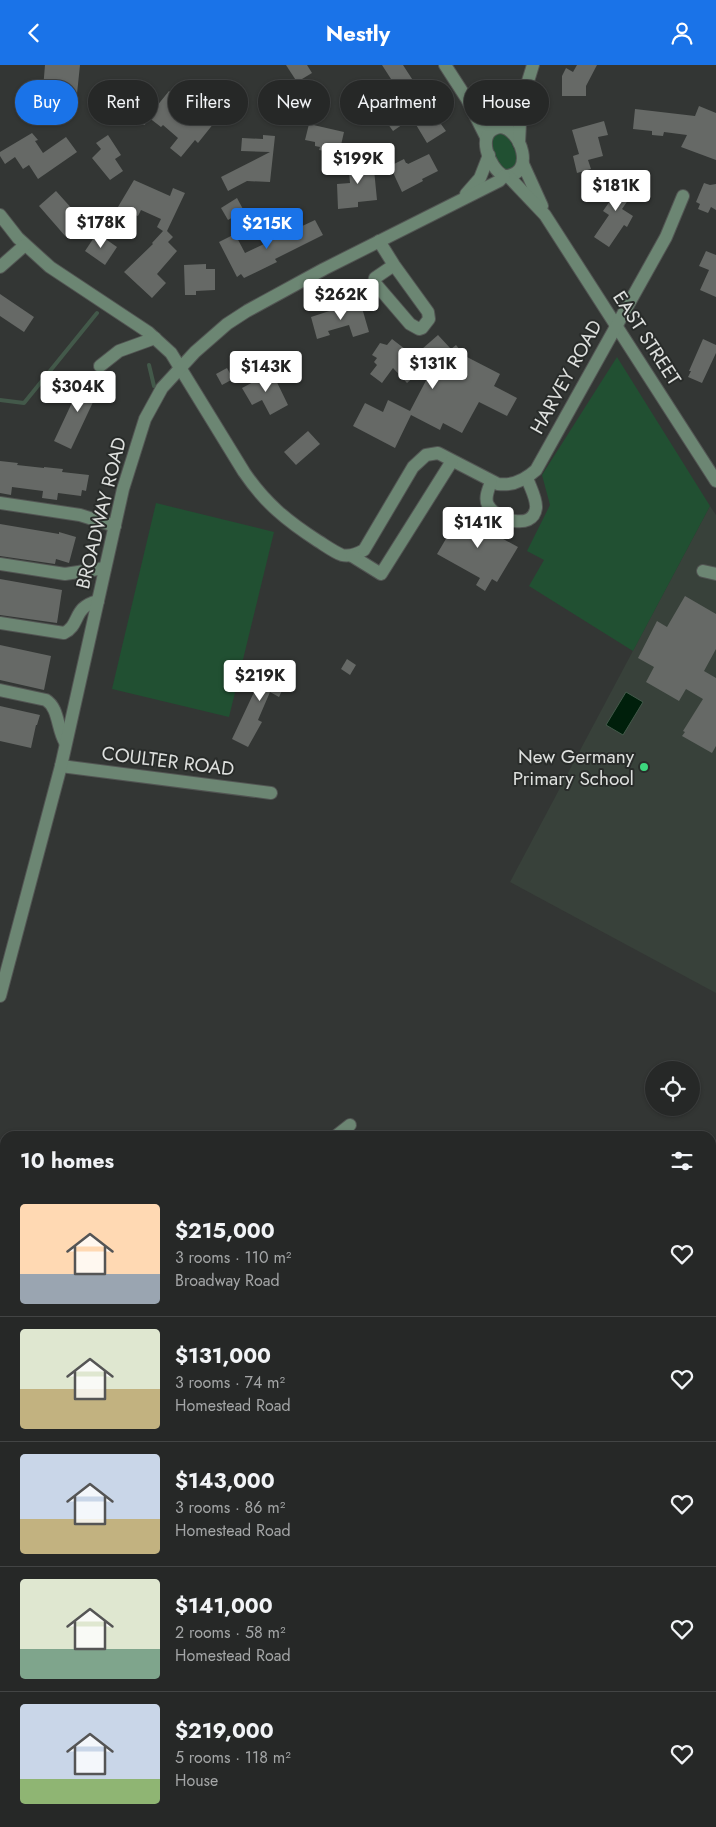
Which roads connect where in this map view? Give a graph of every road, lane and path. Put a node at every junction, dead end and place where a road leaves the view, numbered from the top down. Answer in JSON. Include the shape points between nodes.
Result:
{"nodes":[{"id":1,"x":445,"y":65,"type":"edge"},
{"id":2,"x":533,"y":65,"type":"edge"},
{"id":3,"x":528,"y":80,"type":"edge"},
{"id":4,"x":464,"y":94,"type":"edge"},
{"id":5,"x":480,"y":125,"type":"edge"},
{"id":6,"x":500,"y":125,"type":"edge"},
{"id":7,"x":519,"y":125,"type":"edge"},
{"id":8,"x":502,"y":127,"type":"junction"},
{"id":9,"x":486,"y":137,"type":"junction"},
{"id":10,"x":518,"y":143,"type":"junction"},
{"id":11,"x":489,"y":155,"type":"junction"},
{"id":12,"x":523,"y":164,"type":"junction"},
{"id":13,"x":506,"y":176,"type":"junction"},
{"id":14,"x":683,"y":196,"type":"dead end"},
{"id":15,"x":461,"y":200,"type":"junction"},
{"id":16,"x":0,"y":215,"type":"edge"},
{"id":17,"x":546,"y":215,"type":"junction"},
{"id":18,"x":380,"y":241,"type":"junction"},
{"id":19,"x":25,"y":245,"type":"junction"},
{"id":20,"x":394,"y":265,"type":"junction"},
{"id":21,"x":0,"y":267,"type":"edge"},
{"id":22,"x":616,"y":326,"type":"junction"},
{"id":23,"x":155,"y":338,"type":"junction"},
{"id":24,"x":100,"y":366,"type":"dead end"},
{"id":25,"x":181,"y":367,"type":"junction"},
{"id":26,"x":452,"y":461,"type":"junction"},
{"id":27,"x":532,"y":474,"type":"junction"},
{"id":28,"x":716,"y":481,"type":"edge"},
{"id":29,"x":491,"y":482,"type":"junction"},
{"id":30,"x":0,"y":503,"type":"edge"},
{"id":31,"x":115,"y":526,"type":"junction"},
{"id":32,"x":352,"y":555,"type":"junction"},
{"id":33,"x":0,"y":564,"type":"edge"},
{"id":34,"x":105,"y":568,"type":"junction"},
{"id":35,"x":703,"y":571,"type":"dead end"},
{"id":36,"x":716,"y":574,"type":"edge"},
{"id":37,"x":98,"y":601,"type":"junction"},
{"id":38,"x":0,"y":623,"type":"edge"},
{"id":39,"x":0,"y":690,"type":"edge"},
{"id":40,"x":65,"y":742,"type":"junction"},
{"id":41,"x":61,"y":766,"type":"junction"},
{"id":42,"x":270,"y":793,"type":"dead end"},
{"id":43,"x":0,"y":996,"type":"edge"},
{"id":44,"x":350,"y":1125,"type":"dead end"},
{"id":45,"x":342,"y":1131,"type":"edge"}],
"edges":[{"from":1,"to":4,"type":"street"},
{"from":2,"to":3,"type":"street"},
{"from":5,"to":9,"type":"street"},
{"from":6,"to":8,"type":"street"},
{"from":7,"to":10,"type":"street"},
{"from":8,"to":9,"type":"street","via":[[492,129]]},
{"from":8,"to":10,"type":"street","via":[[512,132]]},
{"from":9,"to":11,"type":"street"},
{"from":10,"to":12,"type":"street"},
{"from":11,"to":13,"type":"street","via":[[495,169]]},
{"from":11,"to":15,"type":"street","name":"BROADWAY ROAD","via":[[480,178]]},
{"from":12,"to":13,"type":"street","via":[[518,172]]},
{"from":12,"to":17,"type":"street","name":"EAST STREET"},
{"from":13,"to":15,"type":"street","name":"BROADWAY ROAD"},
{"from":13,"to":17,"type":"street","name":"EAST STREET"},
{"from":14,"to":22,"type":"street","name":"HARVEY ROAD","via":[[666,237]]},
{"from":15,"to":18,"type":"street","name":"BROADWAY ROAD"},
{"from":16,"to":19,"type":"street"},
{"from":17,"to":22,"type":"street","name":"EAST STREET"},
{"from":18,"to":20,"type":"street"},
{"from":18,"to":25,"type":"street","name":"BROADWAY ROAD","via":[[315,273],[227,324]]},
{"from":19,"to":21,"type":"street"},
{"from":19,"to":23,"type":"street","via":[[50,267]]},
{"from":20,"to":20,"type":"street","via":[[428,312],[430,319],[422,328],[410,325],[374,282]]},
{"from":22,"to":27,"type":"street","name":"HARVEY ROAD"},
{"from":22,"to":28,"type":"street","name":"EAST STREET"},
{"from":23,"to":24,"type":"street","via":[[119,351]]},
{"from":23,"to":25,"type":"street"},
{"from":25,"to":31,"type":"street","name":"BROADWAY ROAD","via":[[162,389],[145,419]]},
{"from":25,"to":32,"type":"street","via":[[244,472],[265,499],[290,523],[333,550]]},
{"from":26,"to":29,"type":"street"},
{"from":26,"to":32,"type":"street","via":[[438,453],[421,459],[413,467],[364,550]]},
{"from":26,"to":32,"type":"street","via":[[381,573]]},
{"from":27,"to":29,"type":"street","via":[[505,485]]},
{"from":27,"to":29,"type":"street","via":[[536,508],[532,516],[522,521],[505,519],[487,504]]},
{"from":30,"to":31,"type":"street","via":[[80,515]]},
{"from":31,"to":34,"type":"street","name":"BROADWAY ROAD"},
{"from":33,"to":34,"type":"street","via":[[65,574]]},
{"from":34,"to":37,"type":"street","name":"BROADWAY ROAD"},
{"from":35,"to":36,"type":"street"},
{"from":37,"to":38,"type":"street","via":[[85,605],[72,627],[64,633]]},
{"from":37,"to":40,"type":"street","name":"BROADWAY ROAD"},
{"from":39,"to":40,"type":"street","via":[[50,703]]},
{"from":40,"to":41,"type":"street","name":"BROADWAY ROAD"},
{"from":41,"to":42,"type":"street","name":"COULTER ROAD"},
{"from":41,"to":43,"type":"street","name":"BROADWAY ROAD"},
{"from":44,"to":45,"type":"street"}]}
